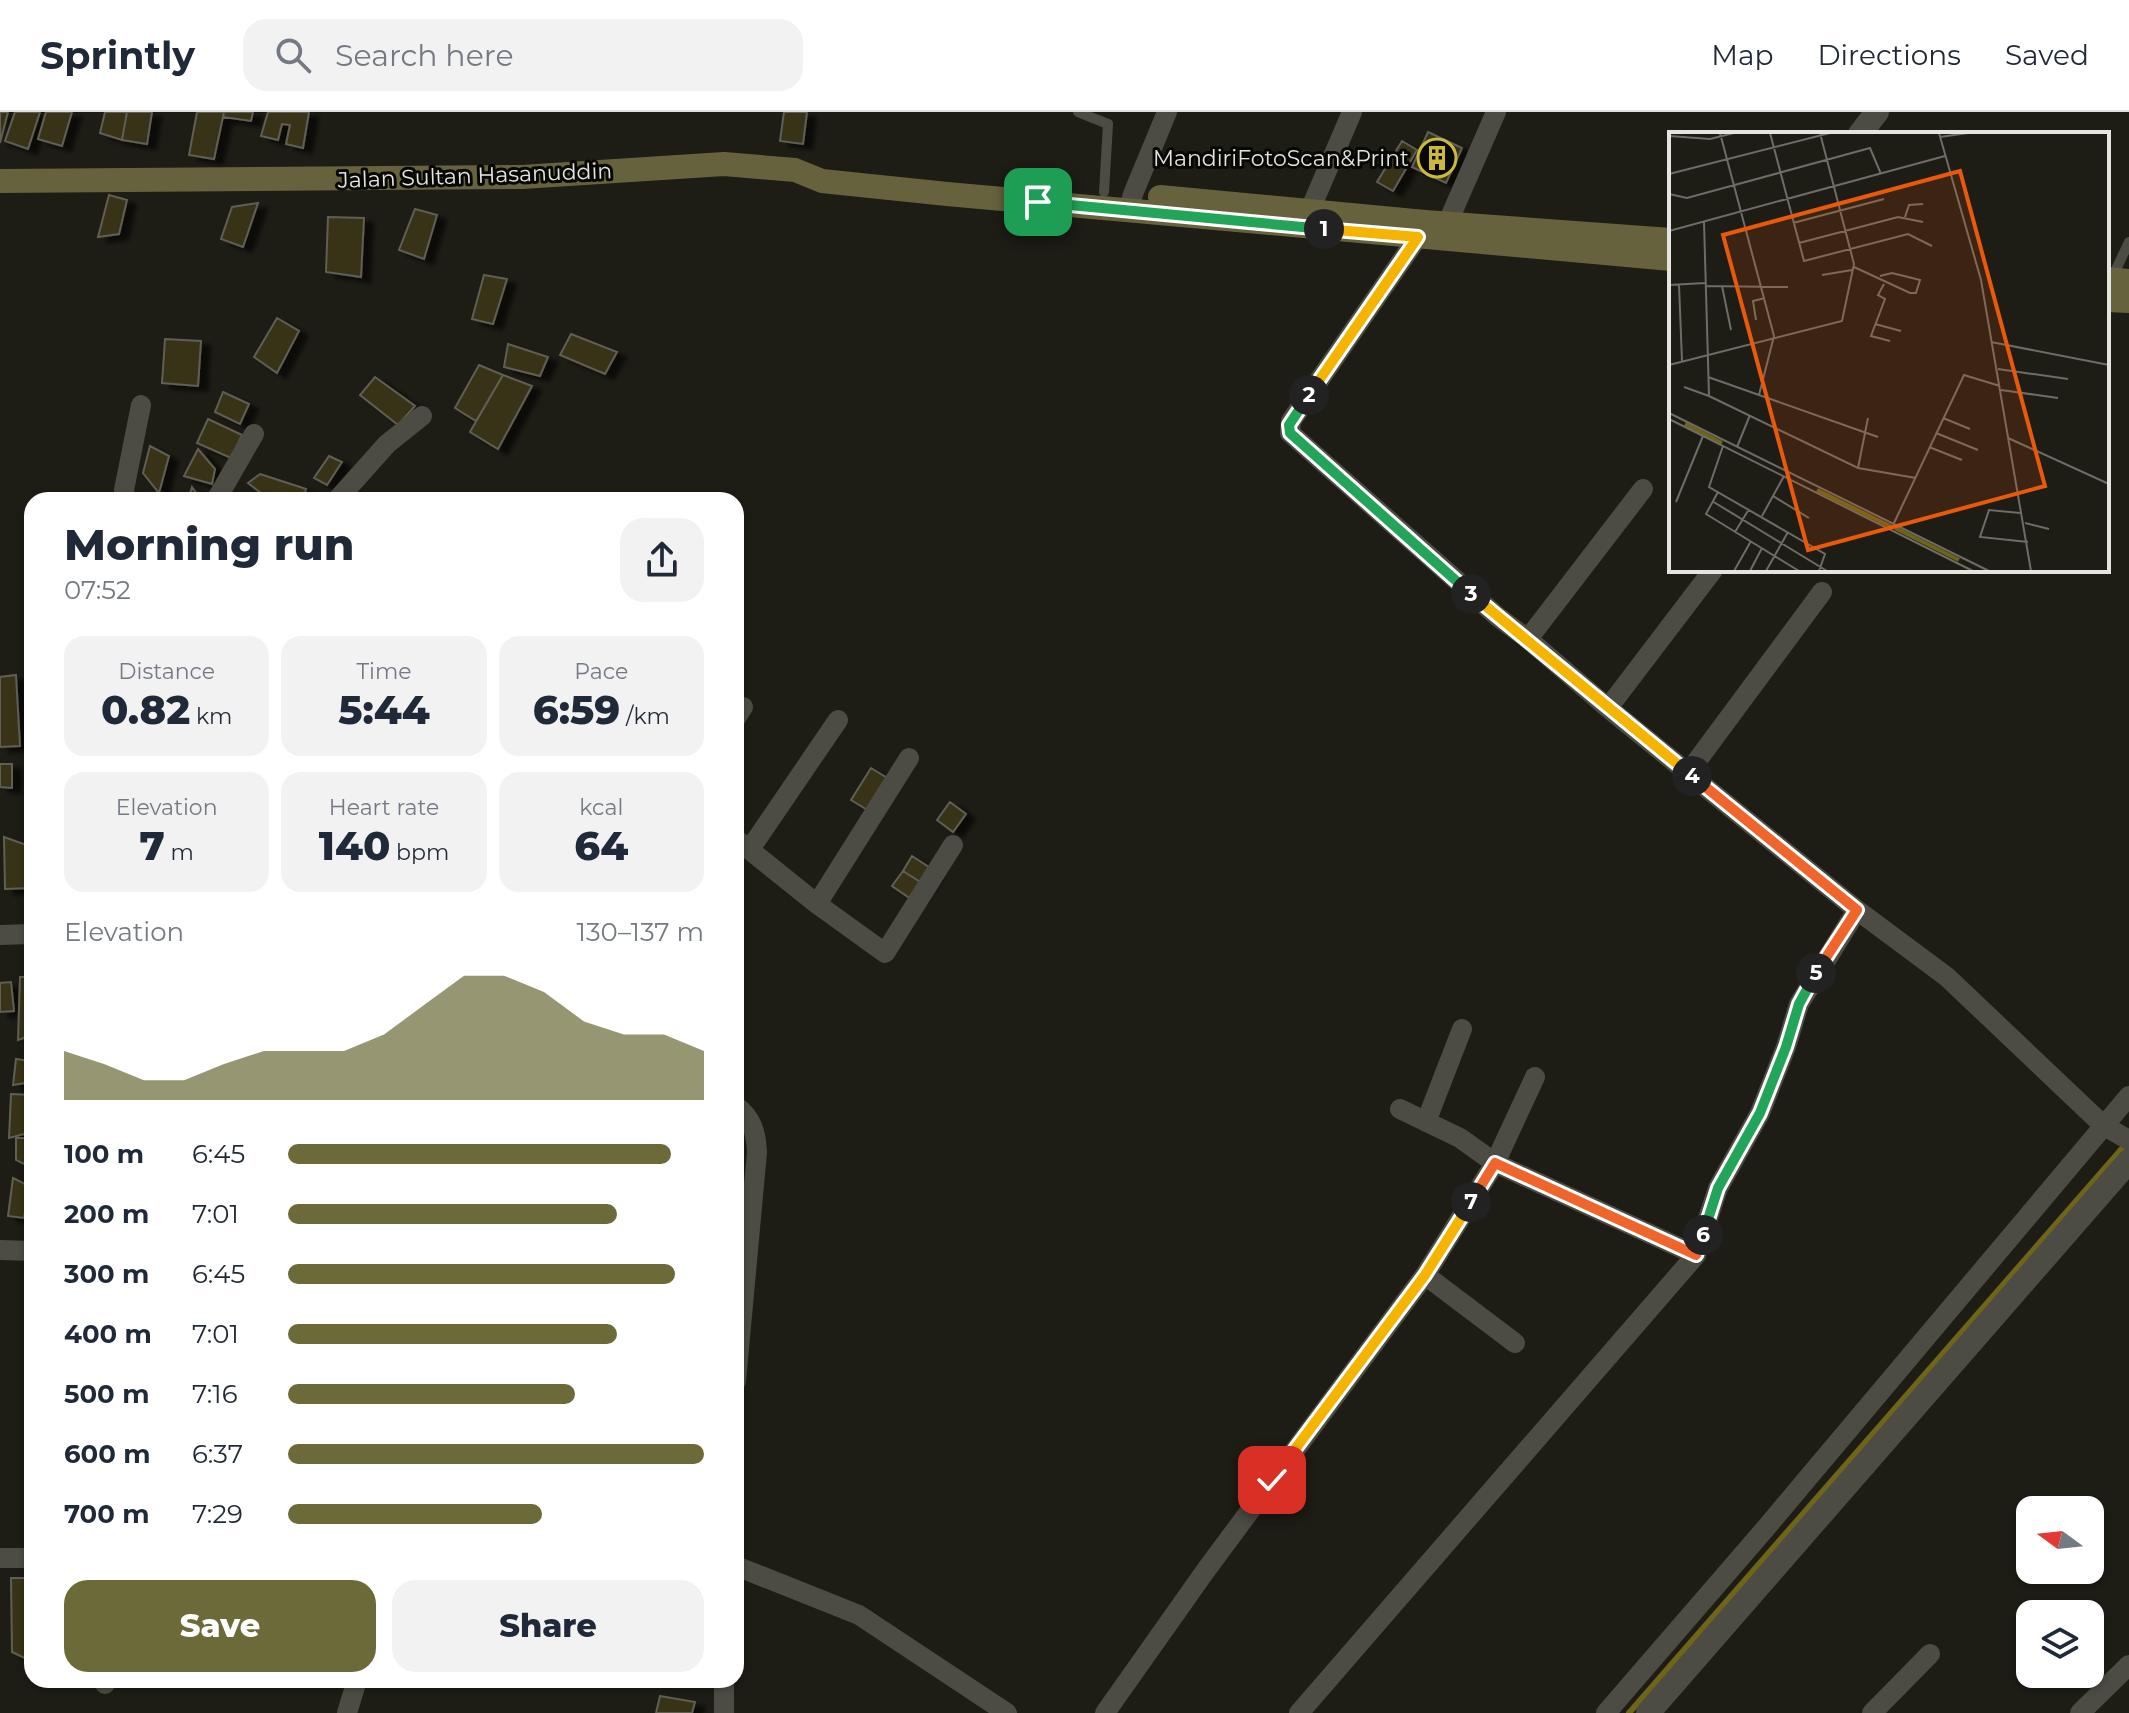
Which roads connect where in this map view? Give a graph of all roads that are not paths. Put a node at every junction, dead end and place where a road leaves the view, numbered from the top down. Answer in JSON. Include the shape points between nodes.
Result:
{"nodes":[{"id":1,"x":1078,"y":112,"type":"edge"},
{"id":2,"x":1167,"y":112,"type":"edge"},
{"id":3,"x":1352,"y":112,"type":"edge"},
{"id":4,"x":1496,"y":112,"type":"edge"},
{"id":5,"x":1877,"y":112,"type":"edge"},
{"id":6,"x":1862,"y":132,"type":"edge"},
{"id":7,"x":795,"y":170,"type":"junction"},
{"id":8,"x":0,"y":181,"type":"edge"},
{"id":9,"x":1104,"y":192,"type":"junction"},
{"id":10,"x":1131,"y":202,"type":"junction"},
{"id":11,"x":1310,"y":210,"type":"junction"},
{"id":12,"x":1430,"y":227,"type":"junction"},
{"id":13,"x":1669,"y":240,"type":"edge"},
{"id":14,"x":2129,"y":242,"type":"edge"},
{"id":15,"x":1669,"y":259,"type":"edge"},
{"id":16,"x":2112,"y":288,"type":"edge"},
{"id":17,"x":2129,"y":301,"type":"edge"},
{"id":18,"x":141,"y":405,"type":"dead end"},
{"id":19,"x":422,"y":416,"type":"dead end"},
{"id":20,"x":254,"y":434,"type":"dead end"},
{"id":21,"x":1643,"y":489,"type":"dead end"},
{"id":22,"x":124,"y":492,"type":"edge"},
{"id":23,"x":221,"y":492,"type":"edge"},
{"id":24,"x":344,"y":492,"type":"edge"},
{"id":25,"x":1711,"y":572,"type":"edge"},
{"id":26,"x":1822,"y":592,"type":"dead end"},
{"id":27,"x":1528,"y":639,"type":"junction"},
{"id":28,"x":1608,"y":708,"type":"junction"},
{"id":29,"x":838,"y":720,"type":"dead end"},
{"id":30,"x":909,"y":758,"type":"dead end"},
{"id":31,"x":1688,"y":773,"type":"junction"},
{"id":32,"x":744,"y":843,"type":"edge"},
{"id":33,"x":744,"y":845,"type":"edge"},
{"id":34,"x":953,"y":845,"type":"dead end"},
{"id":35,"x":817,"y":904,"type":"junction"},
{"id":36,"x":1857,"y":910,"type":"junction"},
{"id":37,"x":24,"y":934,"type":"edge"},
{"id":38,"x":0,"y":935,"type":"edge"},
{"id":39,"x":1462,"y":1029,"type":"dead end"},
{"id":40,"x":1535,"y":1077,"type":"dead end"},
{"id":41,"x":2129,"y":1096,"type":"edge"},
{"id":42,"x":1400,"y":1109,"type":"dead end"},
{"id":43,"x":744,"y":1112,"type":"edge"},
{"id":44,"x":1426,"y":1122,"type":"junction"},
{"id":45,"x":2119,"y":1134,"type":"edge"},
{"id":46,"x":2129,"y":1161,"type":"edge"},
{"id":47,"x":1495,"y":1163,"type":"junction"},
{"id":48,"x":744,"y":1245,"type":"edge"},
{"id":49,"x":0,"y":1250,"type":"edge"},
{"id":50,"x":24,"y":1251,"type":"edge"},
{"id":51,"x":1696,"y":1255,"type":"junction"},
{"id":52,"x":1425,"y":1275,"type":"junction"},
{"id":53,"x":1515,"y":1343,"type":"dead end"},
{"id":54,"x":0,"y":1558,"type":"edge"},
{"id":55,"x":24,"y":1558,"type":"edge"},
{"id":56,"x":744,"y":1569,"type":"edge"},
{"id":57,"x":1930,"y":1654,"type":"dead end"},
{"id":58,"x":2129,"y":1665,"type":"edge"},
{"id":59,"x":355,"y":1688,"type":"edge"},
{"id":60,"x":724,"y":1688,"type":"edge"},
{"id":61,"x":347,"y":1713,"type":"edge"},
{"id":62,"x":724,"y":1713,"type":"edge"},
{"id":63,"x":1007,"y":1713,"type":"edge"},
{"id":64,"x":1105,"y":1713,"type":"edge"},
{"id":65,"x":1299,"y":1713,"type":"edge"},
{"id":66,"x":1606,"y":1713,"type":"edge"},
{"id":67,"x":1648,"y":1713,"type":"edge"},
{"id":68,"x":1872,"y":1713,"type":"edge"},
{"id":69,"x":2080,"y":1713,"type":"edge"}],
"edges":[{"from":1,"to":9,"type":"lane","via":[[1108,124]]},
{"from":2,"to":10,"type":"street"},
{"from":3,"to":11,"type":"street"},
{"from":4,"to":12,"type":"street"},
{"from":5,"to":6,"type":"street"},
{"from":7,"to":8,"type":"main road","name":"Jalan Sultan Hasanuddin","via":[[724,164],[522,177]]},
{"from":7,"to":9,"type":"main road","via":[[821,166]]},
{"from":7,"to":10,"type":"main road","name":"Jalan Sultan Hasanuddin","via":[[822,181],[947,194]]},
{"from":9,"to":10,"type":"main road"},
{"from":10,"to":11,"type":"main road"},
{"from":10,"to":12,"type":"main road"},
{"from":11,"to":12,"type":"main road"},
{"from":12,"to":13,"type":"main road"},
{"from":12,"to":15,"type":"main road"},
{"from":12,"to":27,"type":"street","via":[[1288,429]]},
{"from":14,"to":16,"type":"lane"},
{"from":16,"to":17,"type":"main road"},
{"from":18,"to":22,"type":"street"},
{"from":19,"to":24,"type":"street","via":[[387,444]]},
{"from":20,"to":23,"type":"street"},
{"from":21,"to":27,"type":"street"},
{"from":25,"to":28,"type":"street"},
{"from":26,"to":31,"type":"street"},
{"from":27,"to":28,"type":"street"},
{"from":28,"to":31,"type":"street"},
{"from":29,"to":32,"type":"street"},
{"from":30,"to":35,"type":"street"},
{"from":31,"to":36,"type":"street"},
{"from":33,"to":35,"type":"street"},
{"from":34,"to":35,"type":"street","via":[[885,953]]},
{"from":36,"to":45,"type":"street","via":[[1947,977]]},
{"from":36,"to":51,"type":"street","via":[[1799,1004],[1760,1113],[1718,1188]]},
{"from":37,"to":38,"type":"street"},
{"from":39,"to":44,"type":"street"},
{"from":40,"to":47,"type":"street"},
{"from":41,"to":45,"type":"street"},
{"from":42,"to":44,"type":"street"},
{"from":43,"to":48,"type":"street","via":[[756,1132],[757,1152]]},
{"from":44,"to":47,"type":"street"},
{"from":45,"to":66,"type":"street"},
{"from":46,"to":67,"type":"street"},
{"from":47,"to":51,"type":"street"},
{"from":47,"to":52,"type":"street"},
{"from":49,"to":50,"type":"street"},
{"from":51,"to":65,"type":"street"},
{"from":52,"to":53,"type":"street"},
{"from":52,"to":64,"type":"street"},
{"from":54,"to":55,"type":"street"},
{"from":56,"to":63,"type":"street","via":[[859,1615]]},
{"from":57,"to":68,"type":"street"},
{"from":58,"to":69,"type":"street"},
{"from":59,"to":61,"type":"street"},
{"from":60,"to":62,"type":"street"}]}
